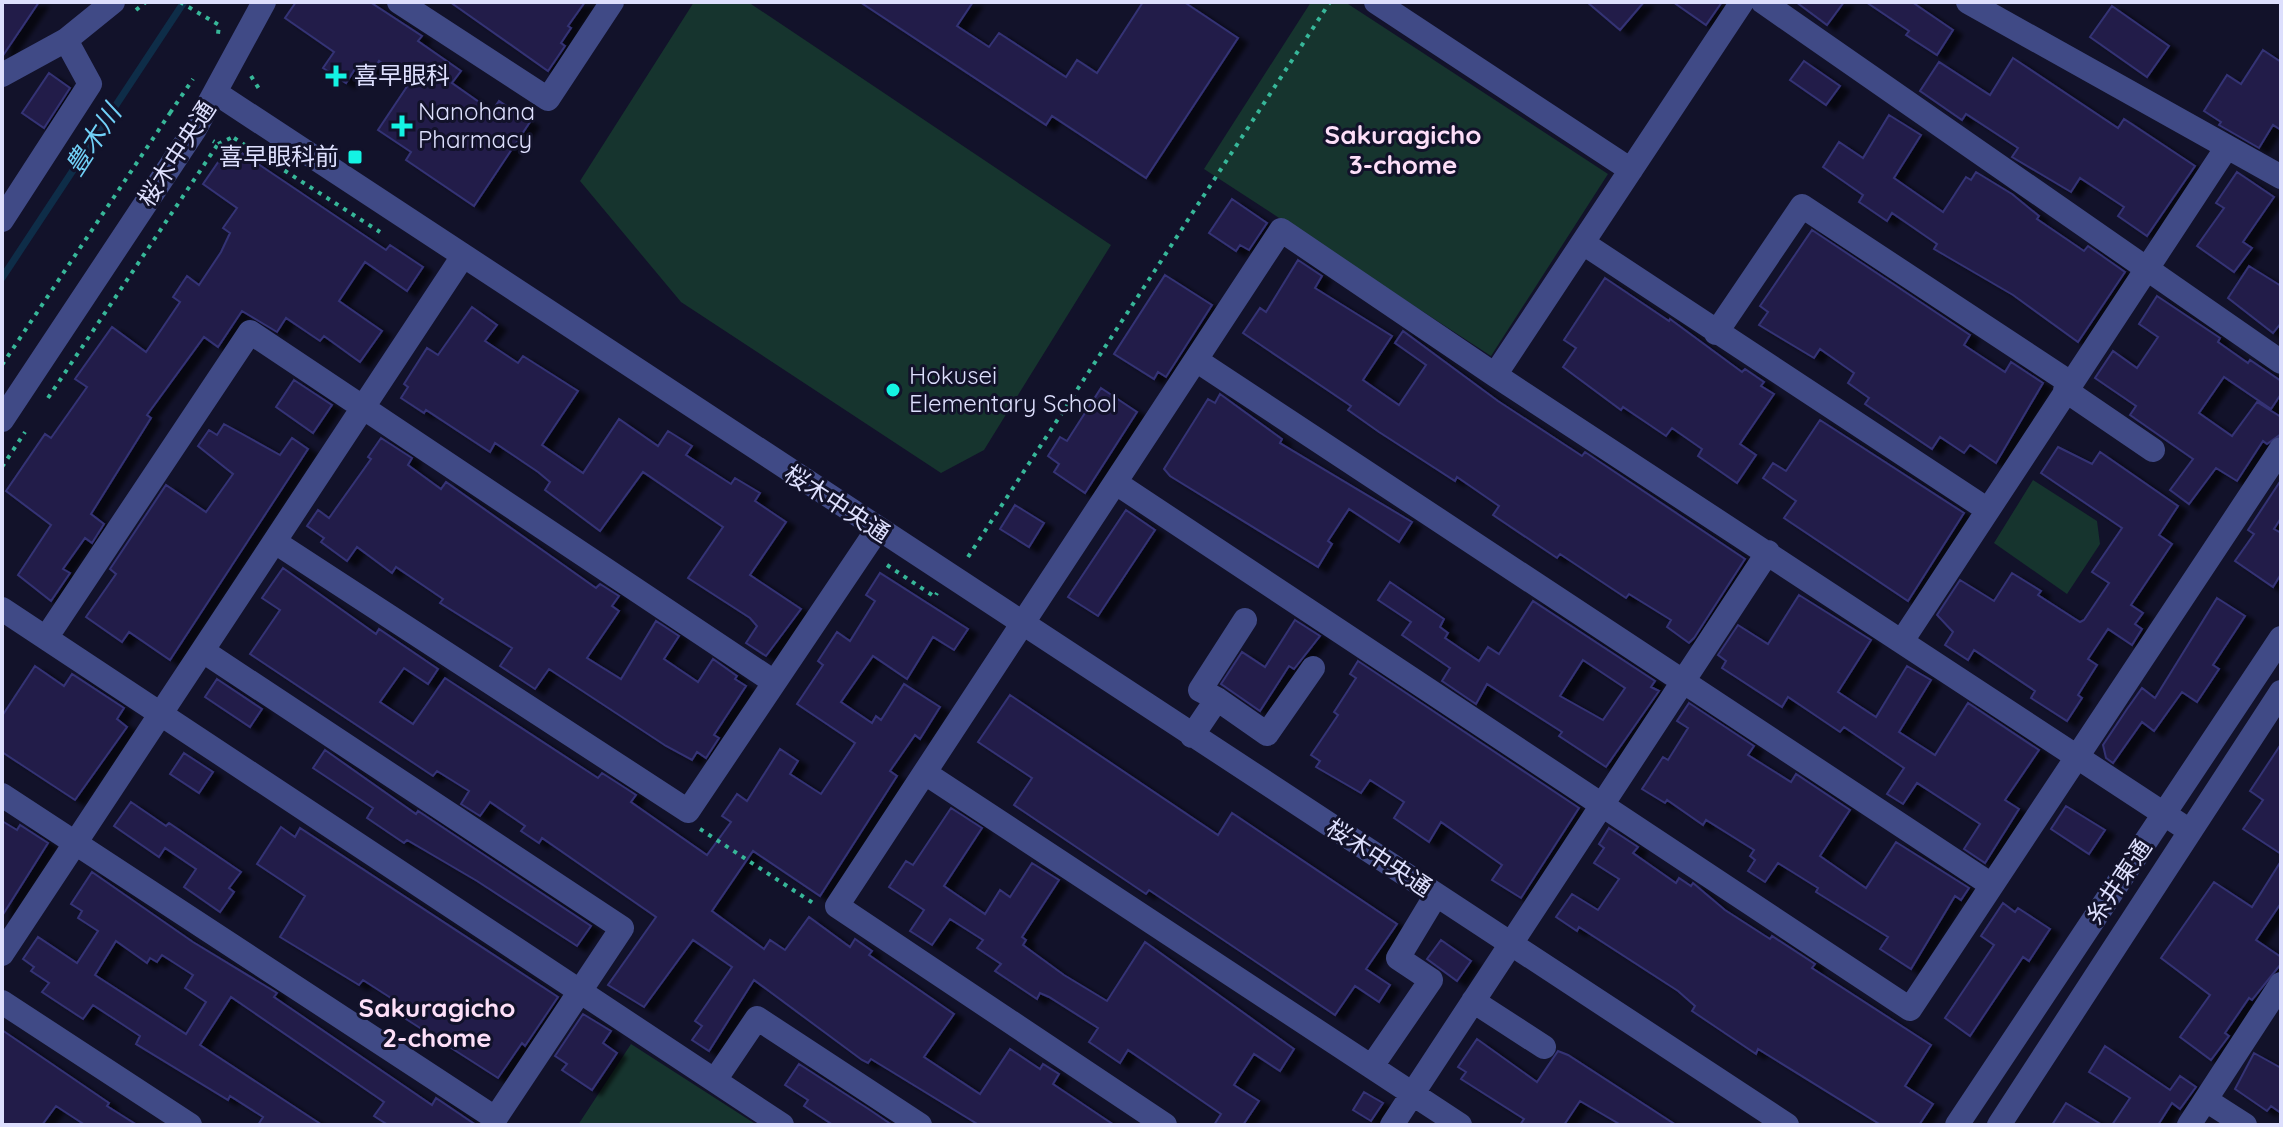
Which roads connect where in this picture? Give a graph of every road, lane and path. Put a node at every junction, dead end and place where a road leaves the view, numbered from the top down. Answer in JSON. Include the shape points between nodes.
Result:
{"nodes":[{"id":1,"x":113,"y":2,"type":"edge"},
{"id":2,"x":180,"y":2,"type":"edge"},
{"id":3,"x":264,"y":2,"type":"edge"},
{"id":4,"x":399,"y":2,"type":"edge"},
{"id":5,"x":612,"y":2,"type":"edge"},
{"id":6,"x":1330,"y":2,"type":"edge"},
{"id":7,"x":1376,"y":2,"type":"edge"},
{"id":8,"x":1742,"y":2,"type":"edge"},
{"id":9,"x":1763,"y":2,"type":"edge"},
{"id":10,"x":1968,"y":2,"type":"edge"},
{"id":11,"x":195,"y":11,"type":"dead end"},
{"id":12,"x":433,"y":11,"type":"edge"},
{"id":13,"x":66,"y":40,"type":"junction"},
{"id":14,"x":2,"y":75,"type":"edge"},
{"id":15,"x":216,"y":93,"type":"junction"},
{"id":16,"x":2227,"y":147,"type":"junction"},
{"id":17,"x":1631,"y":170,"type":"junction"},
{"id":18,"x":2281,"y":177,"type":"edge"},
{"id":19,"x":2,"y":220,"type":"edge"},
{"id":20,"x":1583,"y":243,"type":"junction"},
{"id":21,"x":463,"y":256,"type":"junction"},
{"id":22,"x":2148,"y":269,"type":"junction"},
{"id":23,"x":1716,"y":333,"type":"junction"},
{"id":24,"x":1196,"y":360,"type":"junction"},
{"id":25,"x":2281,"y":362,"type":"edge"},
{"id":26,"x":1495,"y":375,"type":"junction"},
{"id":27,"x":2067,"y":386,"type":"junction"},
{"id":28,"x":363,"y":409,"type":"junction"},
{"id":29,"x":2,"y":420,"type":"edge"},
{"id":30,"x":2281,"y":449,"type":"edge"},
{"id":31,"x":2153,"y":450,"type":"dead end"},
{"id":32,"x":1116,"y":483,"type":"junction"},
{"id":33,"x":1988,"y":510,"type":"junction"},
{"id":34,"x":877,"y":530,"type":"junction"},
{"id":35,"x":275,"y":542,"type":"junction"},
{"id":36,"x":1768,"y":552,"type":"junction"},
{"id":37,"x":968,"y":557,"type":"dead end"},
{"id":38,"x":2,"y":609,"type":"edge"},
{"id":39,"x":1245,"y":620,"type":"dead end"},
{"id":40,"x":1021,"y":625,"type":"junction"},
{"id":41,"x":46,"y":638,"type":"junction"},
{"id":42,"x":1902,"y":641,"type":"junction"},
{"id":43,"x":2280,"y":642,"type":"edge"},
{"id":44,"x":203,"y":651,"type":"junction"},
{"id":45,"x":1313,"y":668,"type":"dead end"},
{"id":46,"x":774,"y":682,"type":"junction"},
{"id":47,"x":1681,"y":682,"type":"junction"},
{"id":48,"x":2281,"y":692,"type":"edge"},
{"id":49,"x":1217,"y":699,"type":"junction"},
{"id":50,"x":161,"y":714,"type":"junction"},
{"id":51,"x":1192,"y":736,"type":"junction"},
{"id":52,"x":2077,"y":755,"type":"junction"},
{"id":53,"x":925,"y":773,"type":"junction"},
{"id":54,"x":2,"y":795,"type":"edge"},
{"id":55,"x":1602,"y":806,"type":"junction"},
{"id":56,"x":688,"y":811,"type":"junction"},
{"id":57,"x":2165,"y":814,"type":"junction"},
{"id":58,"x":2190,"y":831,"type":"junction"},
{"id":59,"x":76,"y":844,"type":"junction"},
{"id":60,"x":1990,"y":884,"type":"junction"},
{"id":61,"x":1436,"y":895,"type":"junction"},
{"id":62,"x":837,"y":906,"type":"junction"},
{"id":63,"x":1511,"y":944,"type":"junction"},
{"id":64,"x":2,"y":954,"type":"edge"},
{"id":65,"x":2281,"y":984,"type":"edge"},
{"id":66,"x":581,"y":992,"type":"junction"},
{"id":67,"x":1473,"y":1001,"type":"junction"},
{"id":68,"x":2,"y":1002,"type":"edge"},
{"id":69,"x":1544,"y":1047,"type":"dead end"},
{"id":70,"x":1372,"y":1066,"type":"junction"},
{"id":71,"x":715,"y":1080,"type":"junction"},
{"id":72,"x":1413,"y":1093,"type":"junction"},
{"id":73,"x":2206,"y":1100,"type":"junction"},
{"id":74,"x":493,"y":1122,"type":"edge"},
{"id":75,"x":190,"y":1125,"type":"edge"},
{"id":76,"x":782,"y":1125,"type":"edge"},
{"id":77,"x":920,"y":1125,"type":"edge"},
{"id":78,"x":1165,"y":1125,"type":"edge"},
{"id":79,"x":1392,"y":1125,"type":"edge"},
{"id":80,"x":1460,"y":1125,"type":"edge"},
{"id":81,"x":1787,"y":1125,"type":"edge"},
{"id":82,"x":1957,"y":1125,"type":"edge"},
{"id":83,"x":1999,"y":1125,"type":"edge"},
{"id":84,"x":2189,"y":1125,"type":"edge"},
{"id":85,"x":2245,"y":1125,"type":"edge"}],
"edges":[{"from":1,"to":13,"type":"street"},
{"from":2,"to":11,"type":"path"},
{"from":3,"to":15,"type":"street"},
{"from":4,"to":12,"type":"street"},
{"from":5,"to":12,"type":"street","via":[[548,99]]},
{"from":6,"to":37,"type":"path"},
{"from":7,"to":17,"type":"street"},
{"from":8,"to":17,"type":"street"},
{"from":9,"to":22,"type":"street"},
{"from":10,"to":16,"type":"street"},
{"from":13,"to":14,"type":"street"},
{"from":13,"to":19,"type":"street","via":[[90,84]]},
{"from":15,"to":21,"type":"street","name":"桜木中央通"},
{"from":15,"to":29,"type":"street","name":"桜木中央通"},
{"from":16,"to":18,"type":"street"},
{"from":16,"to":22,"type":"street"},
{"from":17,"to":20,"type":"street"},
{"from":20,"to":23,"type":"street"},
{"from":20,"to":26,"type":"street"},
{"from":21,"to":28,"type":"street"},
{"from":21,"to":34,"type":"street","name":"桜木中央通"},
{"from":22,"to":25,"type":"street"},
{"from":22,"to":27,"type":"street"},
{"from":23,"to":27,"type":"street","via":[[1802,206]]},
{"from":23,"to":33,"type":"street"},
{"from":24,"to":26,"type":"street","via":[[1281,230]]},
{"from":24,"to":32,"type":"street"},
{"from":24,"to":47,"type":"street"},
{"from":26,"to":36,"type":"street"},
{"from":27,"to":31,"type":"street"},
{"from":27,"to":33,"type":"street"},
{"from":28,"to":35,"type":"street"},
{"from":28,"to":41,"type":"street","via":[[250,332]]},
{"from":28,"to":46,"type":"street"},
{"from":30,"to":52,"type":"street"},
{"from":32,"to":40,"type":"street"},
{"from":32,"to":55,"type":"street"},
{"from":33,"to":42,"type":"street"},
{"from":34,"to":40,"type":"street","name":"桜木中央通"},
{"from":34,"to":46,"type":"street"},
{"from":35,"to":44,"type":"street"},
{"from":35,"to":56,"type":"street"},
{"from":36,"to":42,"type":"street"},
{"from":36,"to":47,"type":"street"},
{"from":38,"to":41,"type":"street"},
{"from":39,"to":49,"type":"street","via":[[1200,690]]},
{"from":40,"to":51,"type":"street","name":"桜木中央通"},
{"from":40,"to":53,"type":"street"},
{"from":41,"to":50,"type":"street"},
{"from":42,"to":52,"type":"street"},
{"from":43,"to":57,"type":"street","name":"糸井東通"},
{"from":44,"to":50,"type":"street"},
{"from":44,"to":66,"type":"street","via":[[622,928]]},
{"from":45,"to":49,"type":"street","via":[[1267,734]]},
{"from":46,"to":56,"type":"street"},
{"from":47,"to":55,"type":"street"},
{"from":47,"to":60,"type":"street"},
{"from":48,"to":58,"type":"street","name":"糸井東通"},
{"from":49,"to":51,"type":"street"},
{"from":50,"to":59,"type":"street"},
{"from":50,"to":66,"type":"street"},
{"from":51,"to":61,"type":"street","name":"桜木中央通"},
{"from":52,"to":57,"type":"street"},
{"from":52,"to":60,"type":"street"},
{"from":53,"to":62,"type":"street"},
{"from":53,"to":70,"type":"street"},
{"from":54,"to":59,"type":"street"},
{"from":55,"to":60,"type":"street","via":[[1910,1009]]},
{"from":55,"to":63,"type":"street"},
{"from":56,"to":62,"type":"path","via":[[696,826],[819,906]]},
{"from":57,"to":58,"type":"street"},
{"from":57,"to":82,"type":"street","name":"糸井東通"},
{"from":58,"to":83,"type":"street","name":"糸井東通"},
{"from":59,"to":64,"type":"street"},
{"from":59,"to":74,"type":"street"},
{"from":61,"to":63,"type":"street","name":"桜木中央通"},
{"from":61,"to":70,"type":"street","via":[[1398,958],[1431,980]]},
{"from":62,"to":78,"type":"street"},
{"from":63,"to":67,"type":"street"},
{"from":63,"to":81,"type":"street","name":"桜木中央通"},
{"from":65,"to":73,"type":"street"},
{"from":66,"to":71,"type":"street"},
{"from":66,"to":74,"type":"street"},
{"from":67,"to":69,"type":"street"},
{"from":67,"to":72,"type":"street"},
{"from":68,"to":75,"type":"street"},
{"from":70,"to":72,"type":"street"},
{"from":71,"to":76,"type":"street"},
{"from":71,"to":77,"type":"street","via":[[757,1018]]},
{"from":72,"to":79,"type":"street"},
{"from":72,"to":80,"type":"street"},
{"from":73,"to":84,"type":"street"},
{"from":73,"to":85,"type":"street"}]}
